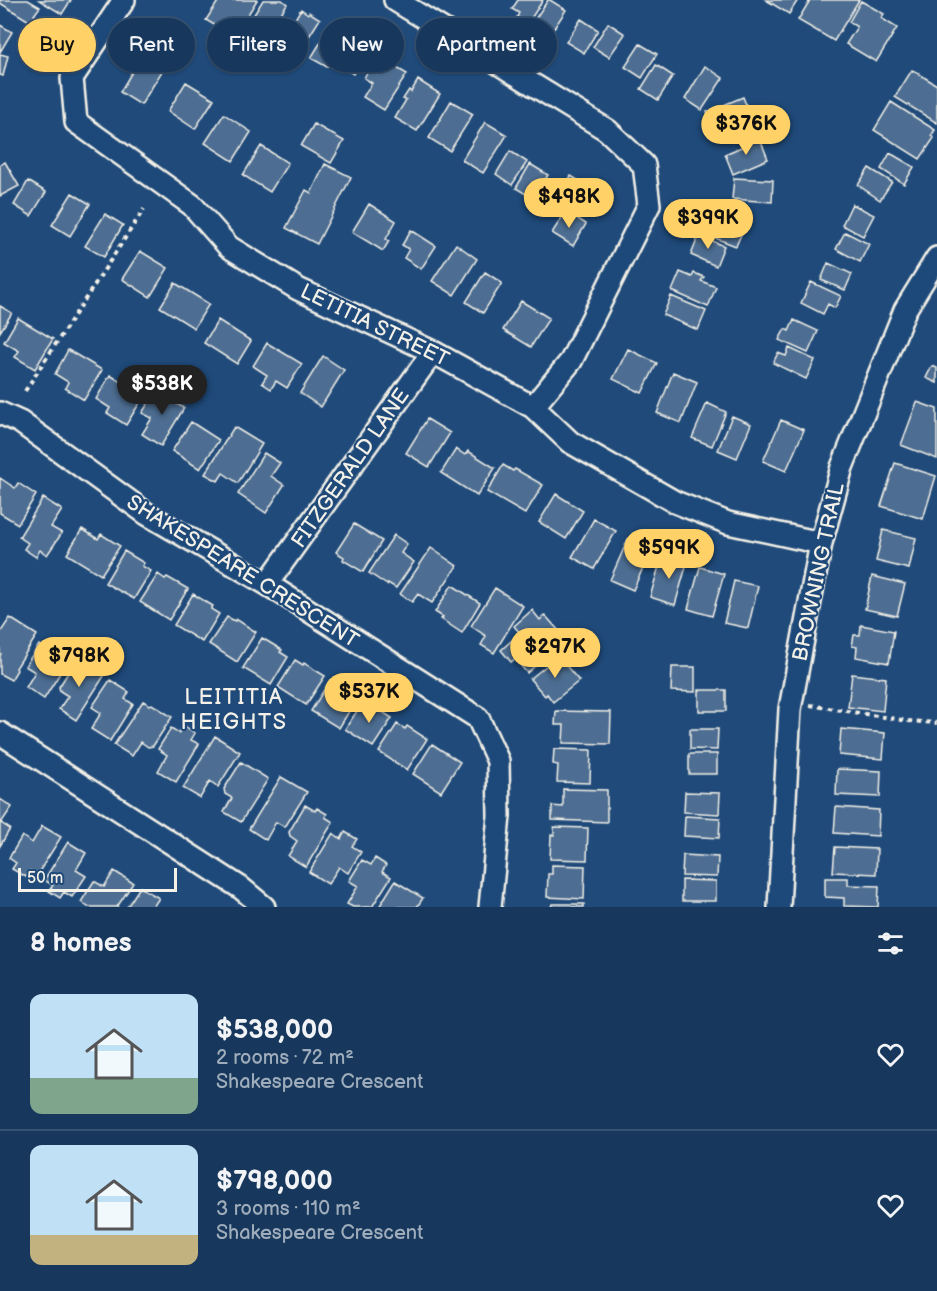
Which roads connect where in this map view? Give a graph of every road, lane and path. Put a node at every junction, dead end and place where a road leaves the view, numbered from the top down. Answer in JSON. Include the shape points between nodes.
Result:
{"nodes":[{"id":1,"x":124,"y":0,"type":"edge"},
{"id":2,"x":395,"y":0,"type":"edge"},
{"id":3,"x":144,"y":209,"type":"dead end"},
{"id":4,"x":937,"y":258,"type":"edge"},
{"id":5,"x":433,"y":352,"type":"junction"},
{"id":6,"x":25,"y":391,"type":"dead end"},
{"id":7,"x":533,"y":407,"type":"junction"},
{"id":8,"x":0,"y":413,"type":"edge"},
{"id":9,"x":821,"y":543,"type":"junction"},
{"id":10,"x":267,"y":584,"type":"junction"},
{"id":11,"x":791,"y":702,"type":"junction"},
{"id":12,"x":937,"y":723,"type":"edge"},
{"id":13,"x":0,"y":733,"type":"edge"},
{"id":14,"x":264,"y":907,"type":"edge"},
{"id":15,"x":490,"y":907,"type":"edge"},
{"id":16,"x":779,"y":907,"type":"edge"}],
"edges":[{"from":1,"to":5,"type":"street","name":"LETITIA STREET","via":[[72,78],[76,122],[192,205],[229,247],[298,289]]},
{"from":2,"to":7,"type":"street","via":[[607,130],[644,165],[649,205],[571,361]]},
{"from":3,"to":6,"type":"path"},
{"from":4,"to":9,"type":"street","name":"BROWNING TRAIL","via":[[905,310],[842,466]]},
{"from":5,"to":7,"type":"street","name":"LETITIA STREET"},
{"from":5,"to":10,"type":"street","name":"FITZGERALD LANE"},
{"from":7,"to":9,"type":"street","name":"LETITIA STREET","via":[[570,442],[675,502],[728,523]]},
{"from":8,"to":10,"type":"street","name":"SHAKESPEARE CRESCENT","via":[[20,422],[147,514]]},
{"from":9,"to":11,"type":"street","name":"BROWNING TRAIL"},
{"from":10,"to":15,"type":"street","name":"SHAKESPEARE CRESCENT","via":[[478,718],[498,761],[499,816]]},
{"from":11,"to":12,"type":"path"},
{"from":11,"to":16,"type":"street","name":"BROWNING TRAIL"},
{"from":13,"to":14,"type":"street","via":[[241,888]]}]}
